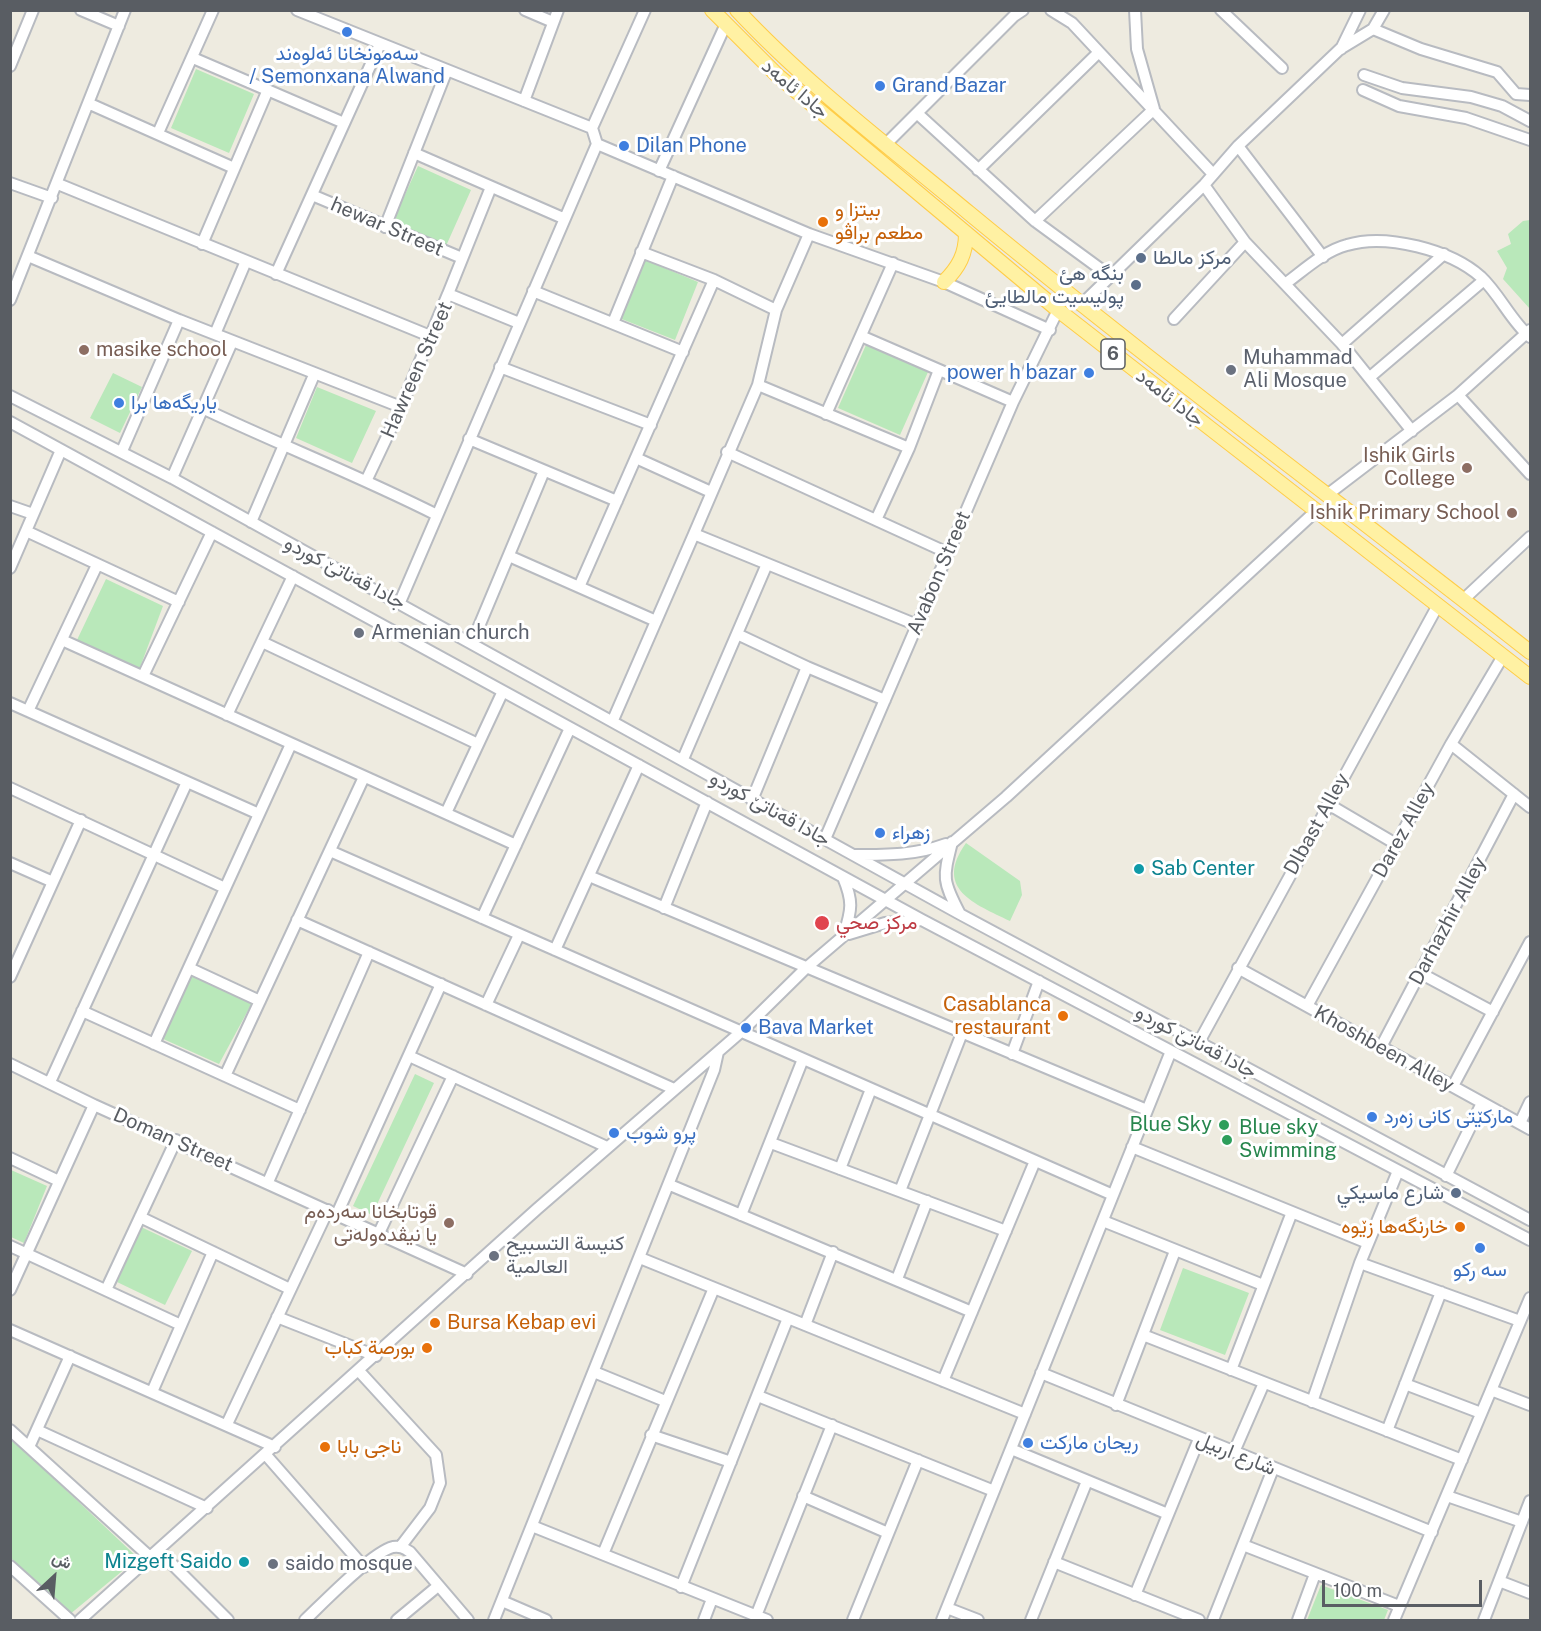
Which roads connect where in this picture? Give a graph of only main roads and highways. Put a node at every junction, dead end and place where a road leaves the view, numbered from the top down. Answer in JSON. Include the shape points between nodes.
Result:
{"nodes":[{"id":1,"x":712,"y":10,"type":"edge"},
{"id":2,"x":737,"y":10,"type":"edge"},
{"id":3,"x":966,"y":233,"type":"junction"},
{"id":4,"x":944,"y":282,"type":"road end"},
{"id":5,"x":1530,"y":652,"type":"edge"},
{"id":6,"x":1530,"y":677,"type":"edge"}],
"edges":[{"from":1,"to":3,"type":"main road","name":"جادا ئامەد","number":"6","via":[[777,75]]},
{"from":2,"to":5,"type":"main road","name":"جادا ئامەد","number":"6","via":[[886,144],[1081,305]]},
{"from":3,"to":4,"type":"main road","via":[[960,264]]},
{"from":3,"to":6,"type":"main road","name":"جادا ئامەد","number":"6","via":[[1058,310]]}]}
